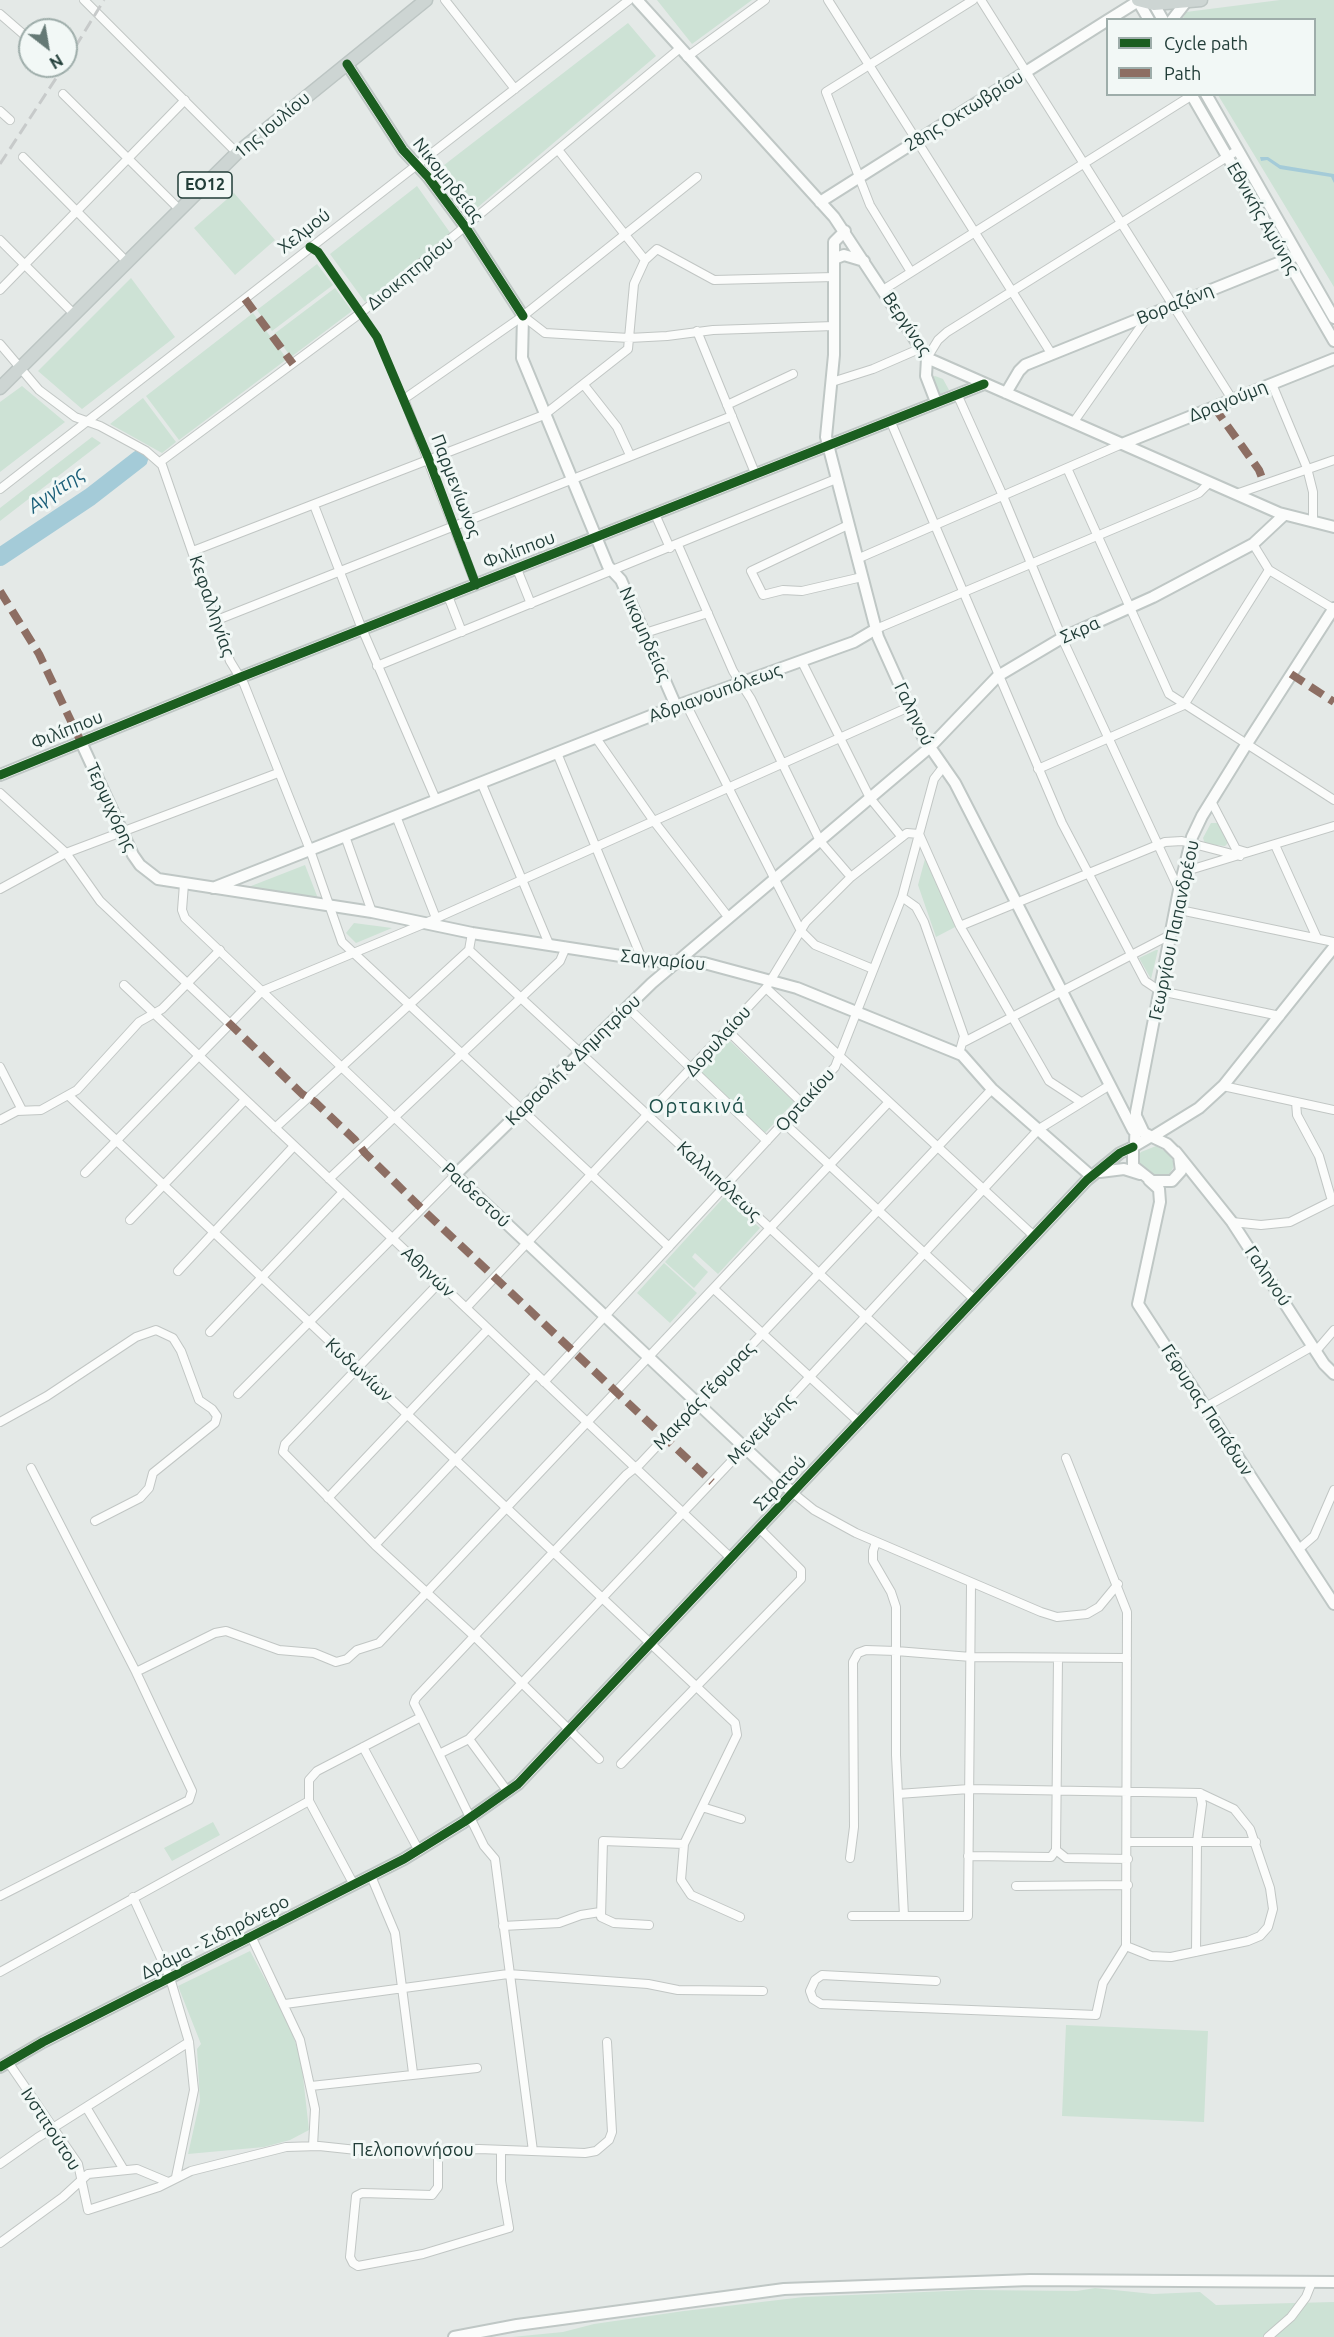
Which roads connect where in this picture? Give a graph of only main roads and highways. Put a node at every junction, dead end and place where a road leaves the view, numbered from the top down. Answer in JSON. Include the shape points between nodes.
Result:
{"nodes":[{"id":1,"x":426,"y":0,"type":"edge"},
{"id":2,"x":1138,"y":0,"type":"edge"},
{"id":3,"x":1201,"y":0,"type":"edge"},
{"id":4,"x":1153,"y":2,"type":"edge"},
{"id":5,"x":1,"y":384,"type":"edge"}],
"edges":[{"from":1,"to":5,"type":"main road","name":"1ης Ιουλίου","number":"ΕΟ12","via":[[237,153],[22,368]]},
{"from":2,"to":4,"type":"main road"},
{"from":3,"to":4,"type":"main road"}]}
